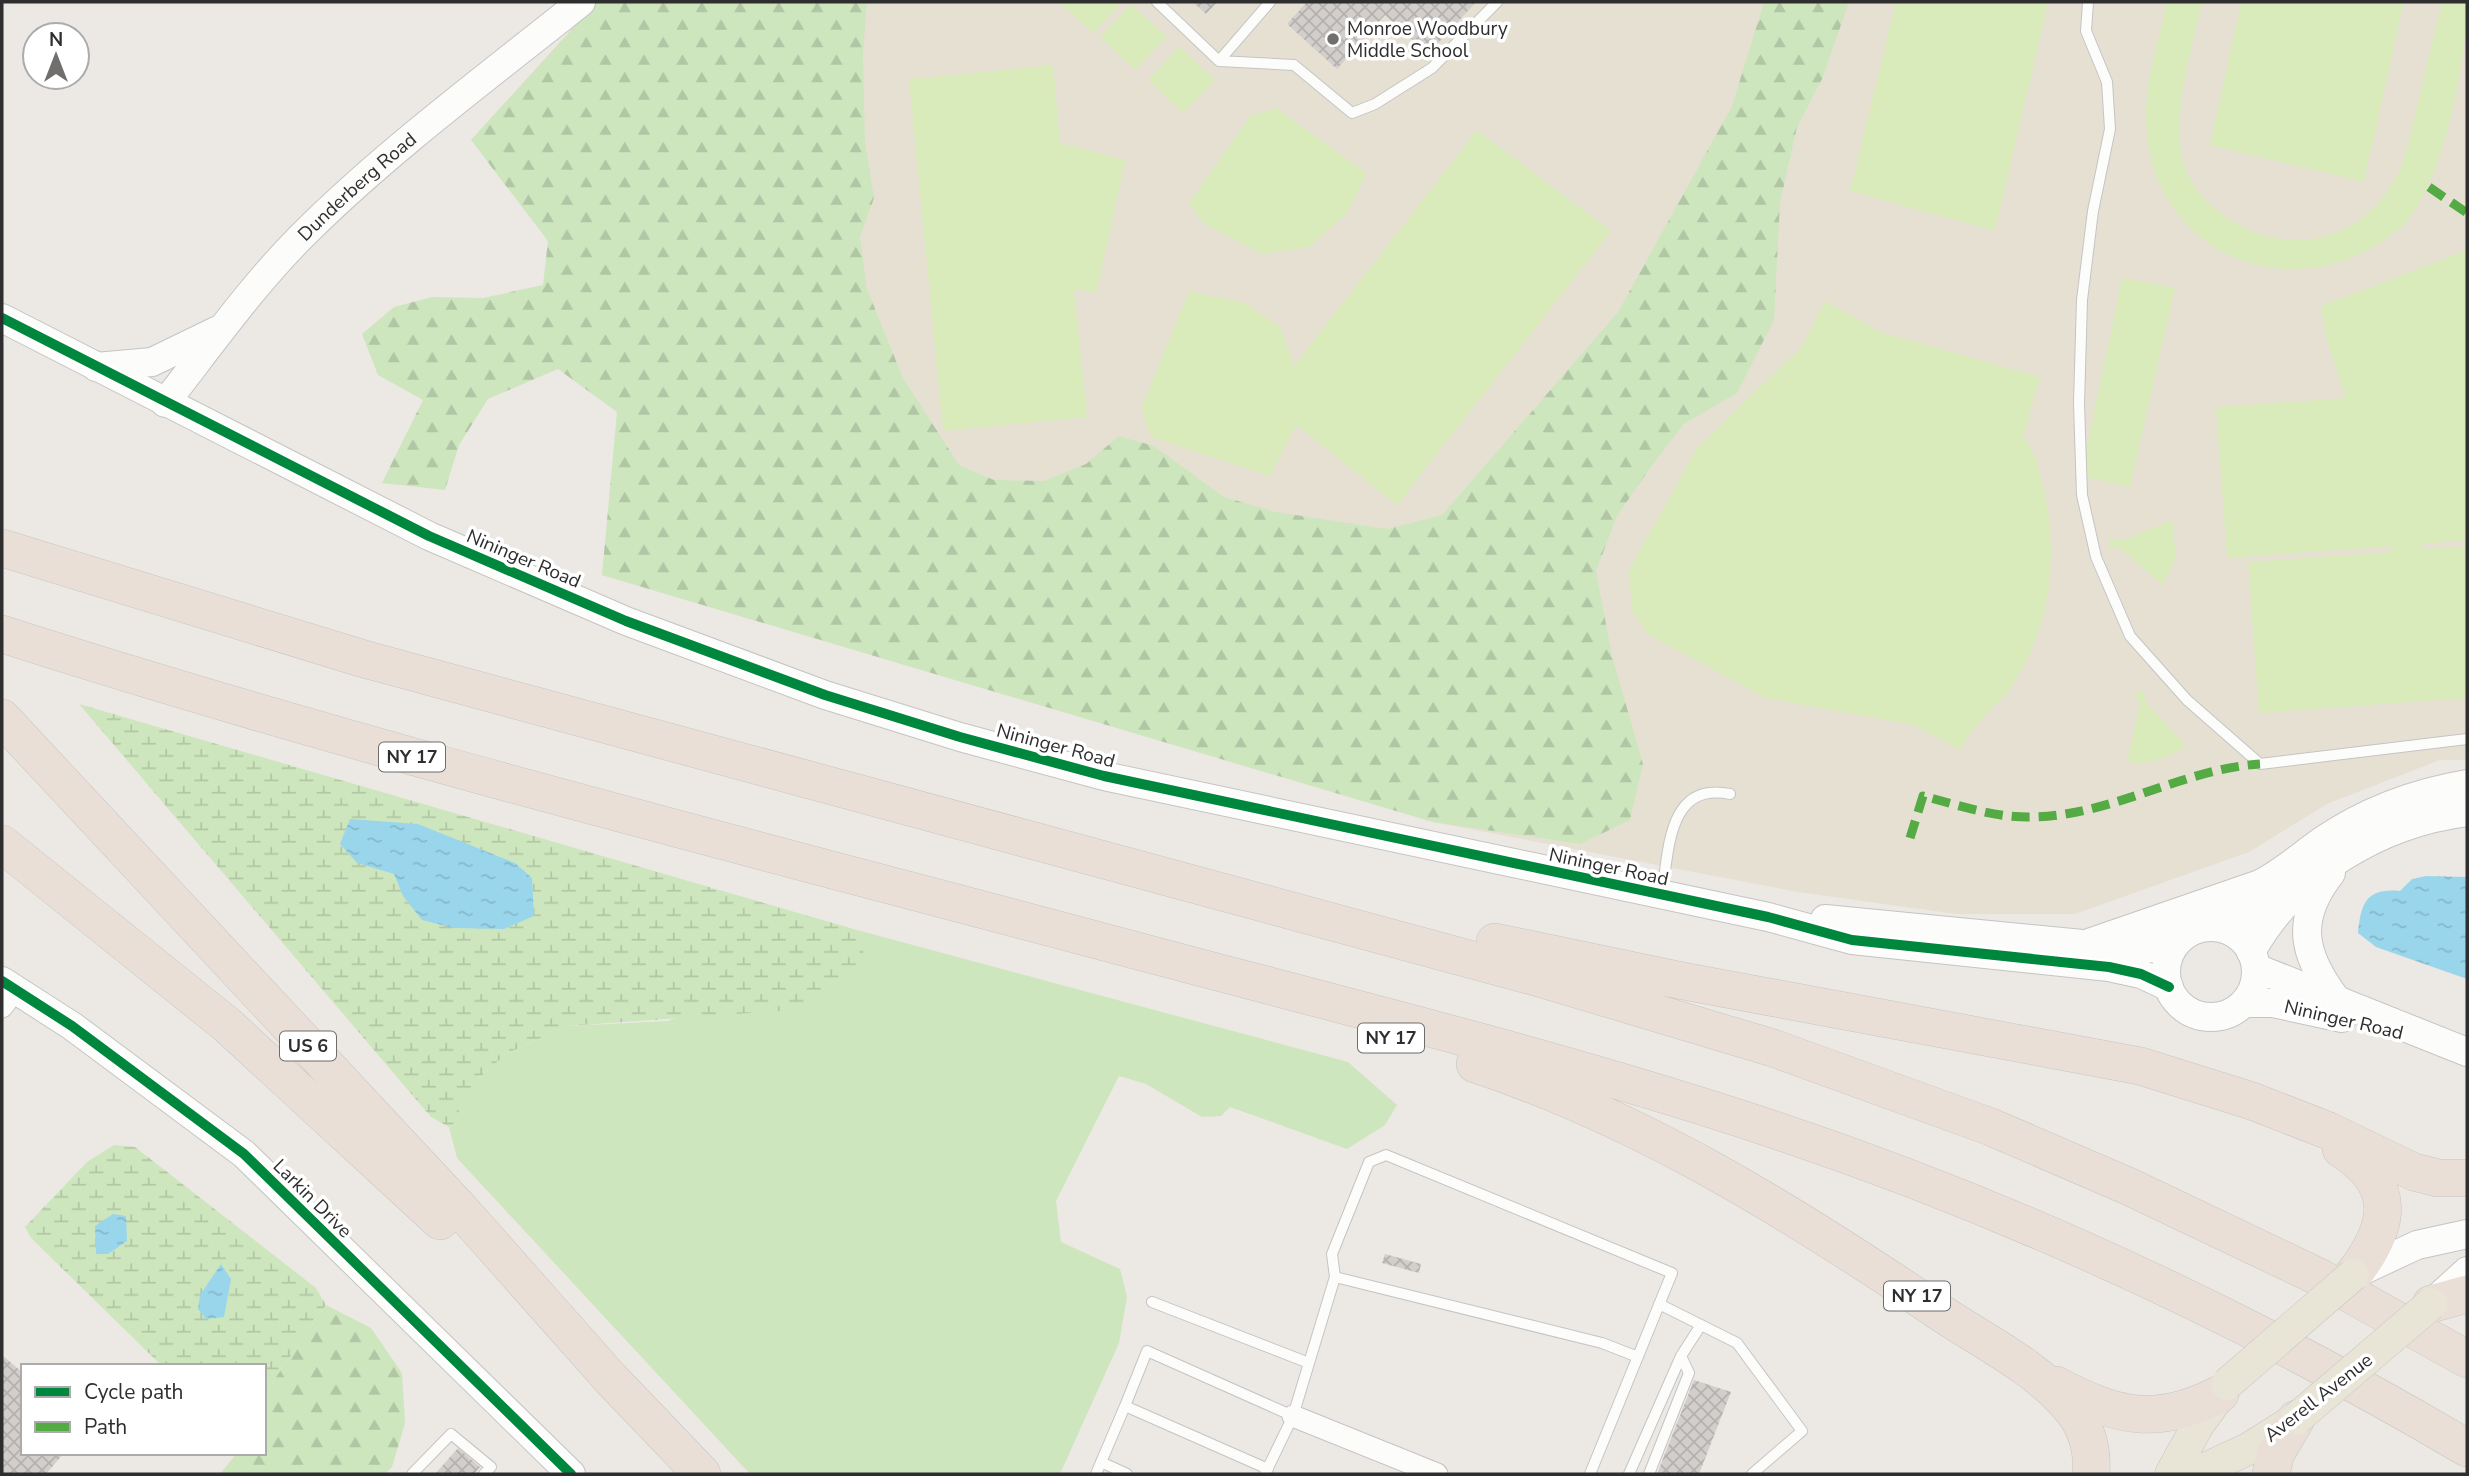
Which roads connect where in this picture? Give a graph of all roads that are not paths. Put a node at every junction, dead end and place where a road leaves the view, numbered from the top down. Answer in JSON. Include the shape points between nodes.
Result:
{"nodes":[{"id":1,"x":580,"y":2,"type":"edge"},
{"id":2,"x":1157,"y":2,"type":"edge"},
{"id":3,"x":1270,"y":2,"type":"edge"},
{"id":4,"x":1497,"y":2,"type":"edge"},
{"id":5,"x":2088,"y":2,"type":"edge"},
{"id":6,"x":1219,"y":61,"type":"junction"},
{"id":7,"x":2,"y":318,"type":"edge"},
{"id":8,"x":222,"y":328,"type":"junction"},
{"id":9,"x":96,"y":367,"type":"junction"},
{"id":10,"x":165,"y":403,"type":"junction"},
{"id":11,"x":2,"y":548,"type":"edge"},
{"id":12,"x":2,"y":634,"type":"edge"},
{"id":13,"x":2,"y":718,"type":"edge"},
{"id":14,"x":2467,"y":739,"type":"edge"},
{"id":15,"x":2467,"y":784,"type":"edge"},
{"id":16,"x":1730,"y":794,"type":"dead end"},
{"id":17,"x":2467,"y":812,"type":"edge"},
{"id":18,"x":2,"y":844,"type":"edge"},
{"id":19,"x":2341,"y":860,"type":"junction"},
{"id":20,"x":2294,"y":863,"type":"junction"},
{"id":21,"x":1662,"y":895,"type":"junction"},
{"id":22,"x":1239,"y":897,"type":"junction"},
{"id":23,"x":1768,"y":917,"type":"junction"},
{"id":24,"x":2217,"y":927,"type":"junction"},
{"id":25,"x":2176,"y":942,"type":"junction"},
{"id":26,"x":2086,"y":944,"type":"junction"},
{"id":27,"x":1129,"y":949,"type":"junction"},
{"id":28,"x":2254,"y":960,"type":"junction"},
{"id":29,"x":2169,"y":987,"type":"junction"},
{"id":30,"x":6,"y":992,"type":"edge"},
{"id":31,"x":2336,"y":999,"type":"junction"},
{"id":32,"x":2244,"y":1003,"type":"junction"},
{"id":33,"x":2455,"y":1048,"type":"edge"},
{"id":34,"x":2286,"y":1117,"type":"junction"},
{"id":35,"x":2467,"y":1178,"type":"edge"},
{"id":36,"x":2467,"y":1234,"type":"edge"},
{"id":37,"x":2385,"y":1248,"type":"junction"},
{"id":38,"x":2353,"y":1275,"type":"joint"},
{"id":39,"x":1335,"y":1276,"type":"junction"},
{"id":40,"x":2455,"y":1289,"type":"edge"},
{"id":41,"x":1152,"y":1302,"type":"dead end"},
{"id":42,"x":1659,"y":1304,"type":"junction"},
{"id":43,"x":1701,"y":1325,"type":"junction"},
{"id":44,"x":1681,"y":1356,"type":"junction"},
{"id":45,"x":1638,"y":1357,"type":"junction"},
{"id":46,"x":2467,"y":1359,"type":"edge"},
{"id":47,"x":1309,"y":1363,"type":"junction"},
{"id":48,"x":2024,"y":1368,"type":"junction"},
{"id":49,"x":610,"y":1378,"type":"junction"},
{"id":50,"x":2224,"y":1389,"type":"junction"},
{"id":51,"x":1125,"y":1406,"type":"junction"},
{"id":52,"x":1293,"y":1416,"type":"junction"},
{"id":53,"x":2296,"y":1419,"type":"junction"},
{"id":54,"x":2467,"y":1448,"type":"edge"},
{"id":55,"x":1101,"y":1462,"type":"junction"},
{"id":56,"x":1266,"y":1471,"type":"edge"},
{"id":57,"x":412,"y":1474,"type":"edge"},
{"id":58,"x":484,"y":1474,"type":"edge"},
{"id":59,"x":571,"y":1474,"type":"edge"},
{"id":60,"x":702,"y":1474,"type":"edge"},
{"id":61,"x":1096,"y":1474,"type":"edge"},
{"id":62,"x":1127,"y":1474,"type":"edge"},
{"id":63,"x":1437,"y":1474,"type":"edge"},
{"id":64,"x":1590,"y":1474,"type":"edge"},
{"id":65,"x":1629,"y":1474,"type":"edge"},
{"id":66,"x":1649,"y":1474,"type":"edge"},
{"id":67,"x":1752,"y":1474,"type":"edge"},
{"id":68,"x":2091,"y":1474,"type":"edge"},
{"id":69,"x":2171,"y":1474,"type":"edge"},
{"id":70,"x":2194,"y":1474,"type":"edge"},
{"id":71,"x":2271,"y":1474,"type":"edge"}],
"edges":[{"from":1,"to":8,"type":"street","name":"Dunderberg Road","via":[[347,194],[278,262]]},
{"from":2,"to":6,"type":"lane"},
{"from":3,"to":6,"type":"lane"},
{"from":4,"to":6,"type":"lane","via":[[1432,68],[1352,113],[1294,65]]},
{"from":5,"to":14,"type":"lane","via":[[2086,31],[2107,82],[2110,129],[2093,211],[2082,300],[2082,495],[2096,557],[2130,636],[2187,701],[2260,764]]},
{"from":7,"to":9,"type":"street","name":"Nininger Road"},
{"from":8,"to":9,"type":"street","via":[[152,362]]},
{"from":8,"to":10,"type":"street","name":"Dunderberg Road"},
{"from":9,"to":10,"type":"street","name":"Nininger Road"},
{"from":10,"to":21,"type":"street","name":"Nininger Road","via":[[494,565],[694,647],[876,712],[1104,776]]},
{"from":11,"to":22,"type":"highway","via":[[364,659]]},
{"from":12,"to":27,"type":"highway","number":"NY 17","via":[[330,734]]},
{"from":13,"to":49,"type":"highway","number":"US 6","via":[[461,1210]]},
{"from":15,"to":20,"type":"street","via":[[2381,808],[2336,832]]},
{"from":16,"to":21,"type":"lane","via":[[1703,793],[1682,808]]},
{"from":17,"to":19,"type":"street","via":[[2395,831]]},
{"from":18,"to":49,"type":"highway","number":"US 6","via":[[236,1032]]},
{"from":19,"to":28,"type":"street","via":[[2291,895],[2273,917]]},
{"from":19,"to":31,"type":"street","via":[[2316,894],[2306,926],[2314,965]]},
{"from":20,"to":24,"type":"street","via":[[2249,912]]},
{"from":20,"to":26,"type":"street","via":[[2246,889]]},
{"from":21,"to":23,"type":"street","name":"Nininger Road"},
{"from":22,"to":34,"type":"highway","via":[[1382,917],[1683,981],[2140,1066],[2199,1082]]},
{"from":22,"to":46,"type":"highway","via":[[1700,1024],[1920,1099],[2192,1215]]},
{"from":23,"to":26,"type":"street","name":"Nininger Road"},
{"from":23,"to":29,"type":"street","name":"Nininger Road","via":[[1872,943],[2121,969]]},
{"from":24,"to":25,"type":"street","via":[[2199,929]]},
{"from":24,"to":28,"type":"street","via":[[2240,938]]},
{"from":25,"to":26,"type":"street","name":"Nininger Road","via":[[2144,949]]},
{"from":25,"to":29,"type":"street","via":[[2169,960]]},
{"from":27,"to":48,"type":"highway","number":"NY 17","via":[[1328,1021],[1493,1070],[1604,1115],[1800,1218]]},
{"from":27,"to":54,"type":"highway","via":[[1621,1081],[1849,1156],[1999,1214],[2147,1279],[2288,1348]]},
{"from":28,"to":31,"type":"street","name":"Nininger Road"},
{"from":28,"to":32,"type":"street","via":[[2253,987]]},
{"from":29,"to":32,"type":"street","via":[[2185,1010],[2204,1017],[2223,1015]]},
{"from":30,"to":59,"type":"street","name":"Larkin Drive","via":[[72,1026],[244,1154]]},
{"from":31,"to":33,"type":"street","name":"Nininger Road"},
{"from":32,"to":33,"type":"street","name":"Nininger Road","via":[[2285,1005]]},
{"from":34,"to":35,"type":"highway","via":[[2329,1131],[2414,1172]]},
{"from":34,"to":37,"type":"highway","via":[[2352,1156],[2374,1177],[2384,1205]]},
{"from":36,"to":37,"type":"street"},
{"from":37,"to":38,"type":"highway"},
{"from":38,"to":50,"type":"main road","bridge":true},
{"from":39,"to":42,"type":"lane","via":[[1332,1254],[1369,1162],[1386,1155],[1672,1273]]},
{"from":39,"to":45,"type":"lane","via":[[1602,1343]]},
{"from":39,"to":47,"type":"lane"},
{"from":40,"to":53,"type":"main road","name":"Averell Avenue","bridge":true},
{"from":41,"to":47,"type":"lane"},
{"from":42,"to":43,"type":"lane"},
{"from":42,"to":45,"type":"lane"},
{"from":43,"to":44,"type":"lane"},
{"from":43,"to":67,"type":"lane","via":[[1737,1343],[1802,1431]]},
{"from":44,"to":65,"type":"lane"},
{"from":44,"to":66,"type":"lane","via":[[1689,1373]]},
{"from":45,"to":64,"type":"lane"},
{"from":47,"to":52,"type":"lane"},
{"from":48,"to":50,"type":"highway","via":[[2106,1409],[2132,1415],[2180,1410]]},
{"from":48,"to":68,"type":"highway","number":"NY 17","via":[[2062,1398],[2079,1419],[2090,1443]]},
{"from":49,"to":60,"type":"highway","number":"US 6"},
{"from":50,"to":69,"type":"main road"},
{"from":51,"to":52,"type":"lane","via":[[1147,1351]]},
{"from":51,"to":55,"type":"lane"},
{"from":51,"to":56,"type":"lane"},
{"from":52,"to":56,"type":"lane"},
{"from":52,"to":63,"type":"street"},
{"from":53,"to":70,"type":"main road","name":"Averell Avenue","via":[[2248,1449]]},
{"from":53,"to":71,"type":"highway","via":[[2276,1453]]},
{"from":55,"to":61,"type":"lane"},
{"from":55,"to":62,"type":"lane"},
{"from":57,"to":58,"type":"lane","via":[[451,1434],[491,1467]]}]}
